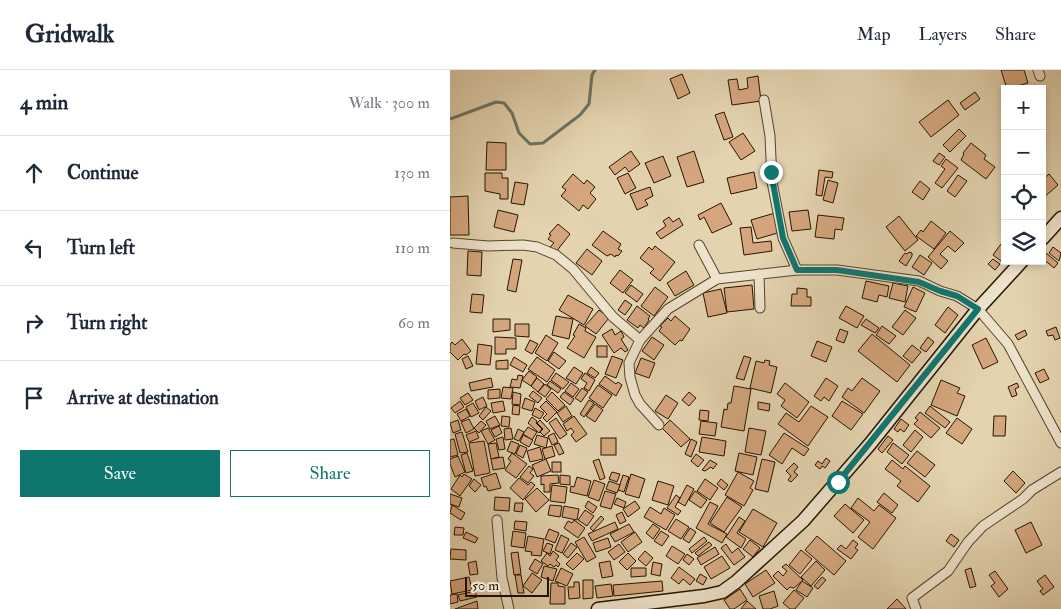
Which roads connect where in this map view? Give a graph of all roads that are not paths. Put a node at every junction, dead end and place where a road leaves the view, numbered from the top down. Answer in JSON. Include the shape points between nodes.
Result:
{"nodes":[{"id":1,"x":764,"y":100,"type":"dead end"},
{"id":2,"x":1061,"y":218,"type":"edge"},
{"id":3,"x":1046,"y":235,"type":"edge"},
{"id":4,"x":453,"y":243,"type":"dead end"},
{"id":5,"x":699,"y":244,"type":"dead end"},
{"id":6,"x":1018,"y":265,"type":"edge"},
{"id":7,"x":797,"y":270,"type":"junction"},
{"id":8,"x":759,"y":274,"type":"junction"},
{"id":9,"x":717,"y":279,"type":"junction"},
{"id":10,"x":760,"y":308,"type":"dead end"},
{"id":11,"x":978,"y":309,"type":"junction"},
{"id":12,"x":640,"y":340,"type":"junction"},
{"id":13,"x":659,"y":425,"type":"dead end"},
{"id":14,"x":1061,"y":443,"type":"edge"},
{"id":15,"x":1061,"y":472,"type":"edge"},
{"id":16,"x":497,"y":520,"type":"dead end"},
{"id":17,"x":509,"y":609,"type":"edge"},
{"id":18,"x":598,"y":609,"type":"edge"},
{"id":19,"x":916,"y":609,"type":"edge"}],
"edges":[{"from":1,"to":7,"type":"street","via":[[772,182],[783,238]]},
{"from":2,"to":3,"type":"main road"},
{"from":4,"to":12,"type":"street","via":[[523,245],[556,255],[573,269],[613,317]]},
{"from":5,"to":9,"type":"street"},
{"from":6,"to":11,"type":"main road"},
{"from":7,"to":8,"type":"street"},
{"from":7,"to":11,"type":"street","via":[[837,270],[919,282],[957,296]]},
{"from":8,"to":9,"type":"street"},
{"from":8,"to":10,"type":"street"},
{"from":9,"to":12,"type":"street","via":[[668,310]]},
{"from":11,"to":14,"type":"street","via":[[1008,344]]},
{"from":11,"to":18,"type":"main road","via":[[870,444],[803,521],[736,582],[722,592],[704,596]]},
{"from":12,"to":13,"type":"street","via":[[629,363],[630,377],[640,404]]},
{"from":15,"to":19,"type":"street","via":[[983,526],[948,571],[912,598]]},
{"from":16,"to":17,"type":"street","via":[[502,578]]}]}
